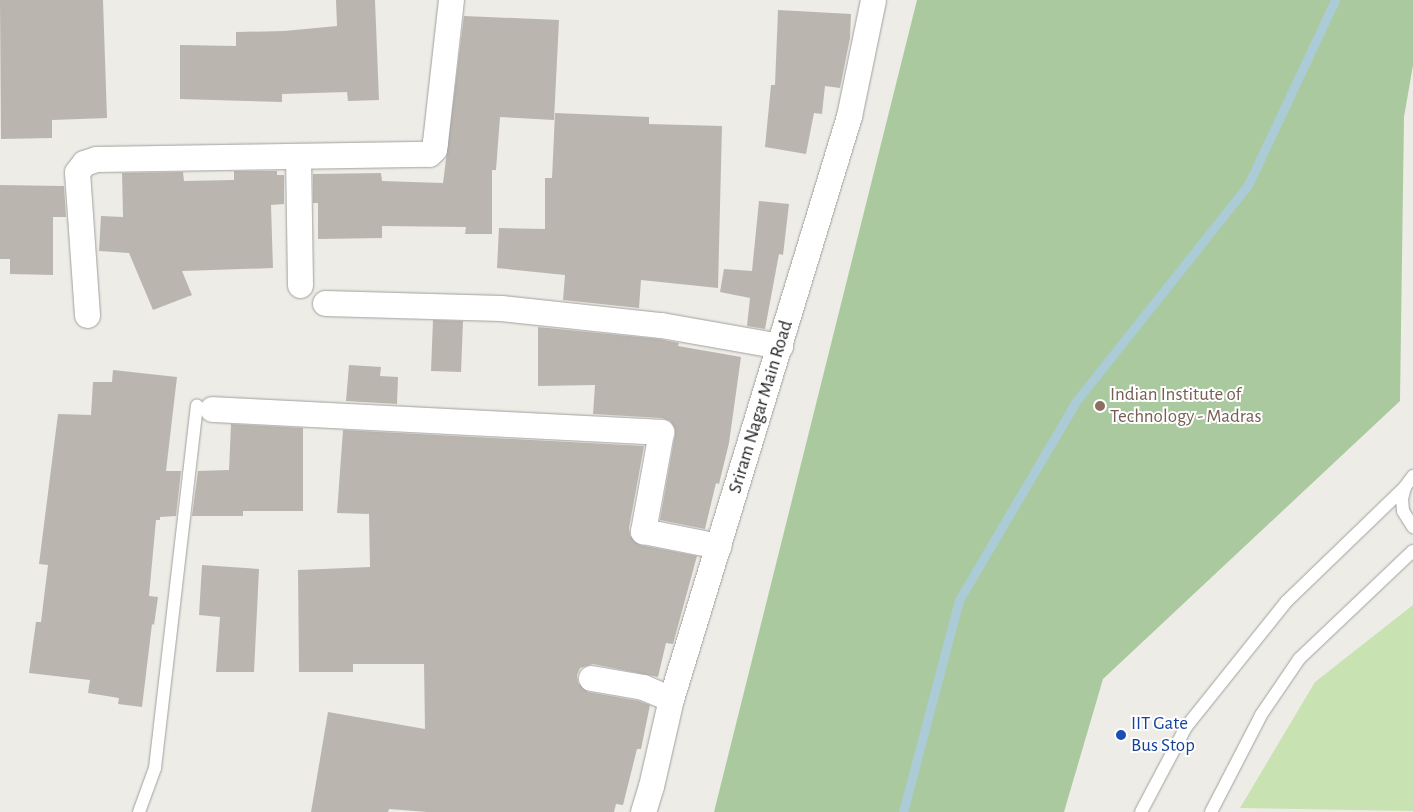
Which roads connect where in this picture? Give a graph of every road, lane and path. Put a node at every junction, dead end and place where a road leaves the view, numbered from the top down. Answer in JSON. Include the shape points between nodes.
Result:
{"nodes":[{"id":1,"x":451,"y":0,"type":"edge"},
{"id":2,"x":873,"y":0,"type":"edge"},
{"id":3,"x":298,"y":156,"type":"junction"},
{"id":4,"x":300,"y":285,"type":"dead end"},
{"id":5,"x":325,"y":303,"type":"dead end"},
{"id":6,"x":87,"y":315,"type":"dead end"},
{"id":7,"x":780,"y":346,"type":"junction"},
{"id":8,"x":204,"y":407,"type":"joint"},
{"id":9,"x":1413,"y":476,"type":"edge"},
{"id":10,"x":1405,"y":486,"type":"junction"},
{"id":11,"x":1413,"y":527,"type":"edge"},
{"id":12,"x":719,"y":546,"type":"junction"},
{"id":13,"x":1413,"y":551,"type":"edge"},
{"id":14,"x":591,"y":678,"type":"dead end"},
{"id":15,"x":671,"y":698,"type":"junction"},
{"id":16,"x":139,"y":812,"type":"edge"},
{"id":17,"x":643,"y":812,"type":"edge"},
{"id":18,"x":1141,"y":812,"type":"edge"},
{"id":19,"x":1211,"y":812,"type":"edge"}],
"edges":[{"from":1,"to":3,"type":"street","via":[[434,149],[428,154]]},
{"from":2,"to":7,"type":"street","name":"Sriram Nagar Main Road","via":[[849,116]]},
{"from":3,"to":4,"type":"street"},
{"from":3,"to":6,"type":"street","via":[[96,159],[84,162],[77,172]]},
{"from":5,"to":7,"type":"street","via":[[502,308],[661,325]]},
{"from":7,"to":12,"type":"street","name":"Sriram Nagar Main Road"},
{"from":8,"to":12,"type":"street","via":[[661,432],[643,531]]},
{"from":8,"to":16,"type":"lane","via":[[155,768]]},
{"from":9,"to":10,"type":"lane"},
{"from":10,"to":11,"type":"lane","via":[[1403,511]]},
{"from":10,"to":18,"type":"lane","via":[[1287,601],[1186,727]]},
{"from":12,"to":15,"type":"street","name":"Sriram Nagar Main Road"},
{"from":13,"to":19,"type":"lane","via":[[1299,659],[1261,715]]},
{"from":14,"to":15,"type":"street","via":[[643,687]]},
{"from":15,"to":17,"type":"street","name":"Sriram Nagar Main Road"}]}
